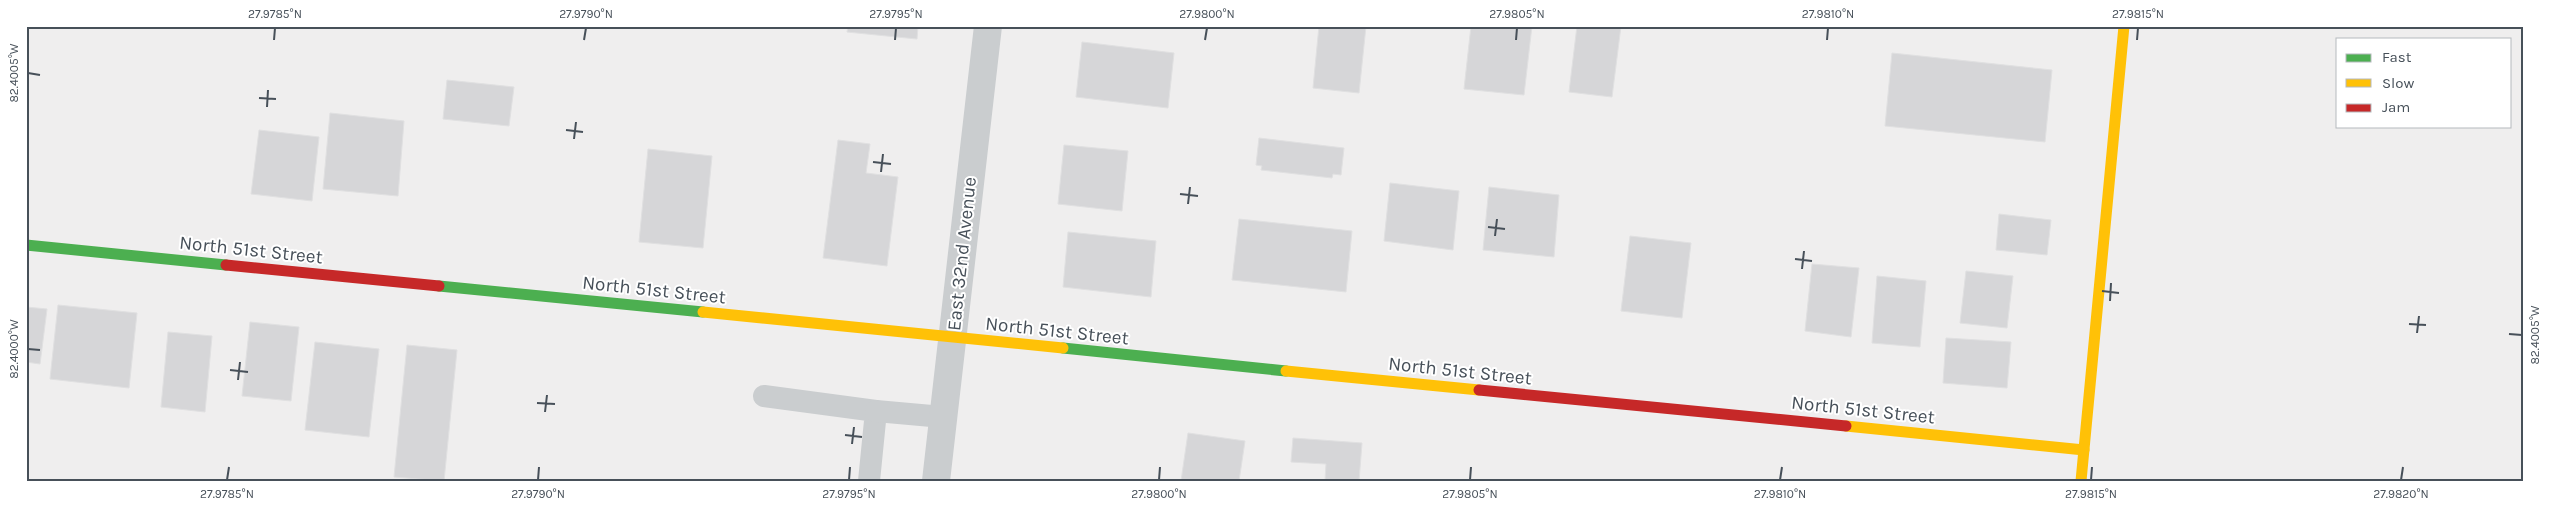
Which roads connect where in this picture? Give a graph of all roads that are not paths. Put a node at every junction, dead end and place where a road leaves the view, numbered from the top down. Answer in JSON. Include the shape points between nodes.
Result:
{"nodes":[{"id":1,"x":988,"y":26,"type":"edge"},
{"id":2,"x":2124,"y":26,"type":"edge"},
{"id":3,"x":26,"y":245,"type":"edge"},
{"id":4,"x":952,"y":338,"type":"junction"},
{"id":5,"x":764,"y":396,"type":"dead end"},
{"id":6,"x":876,"y":411,"type":"junction"},
{"id":7,"x":943,"y":417,"type":"junction"},
{"id":8,"x":2084,"y":450,"type":"junction"},
{"id":9,"x":869,"y":481,"type":"edge"},
{"id":10,"x":936,"y":481,"type":"edge"},
{"id":11,"x":2081,"y":481,"type":"edge"}],
"edges":[{"from":1,"to":4,"type":"street","name":"East 32nd Avenue"},
{"from":2,"to":8,"type":"street"},
{"from":3,"to":4,"type":"street","name":"North 51st Street"},
{"from":4,"to":7,"type":"street","name":"East 32nd Avenue"},
{"from":4,"to":8,"type":"street","name":"North 51st Street"},
{"from":5,"to":6,"type":"lane"},
{"from":6,"to":7,"type":"lane"},
{"from":6,"to":9,"type":"lane"},
{"from":7,"to":10,"type":"street","name":"East 32nd Avenue"},
{"from":8,"to":11,"type":"street"}]}
